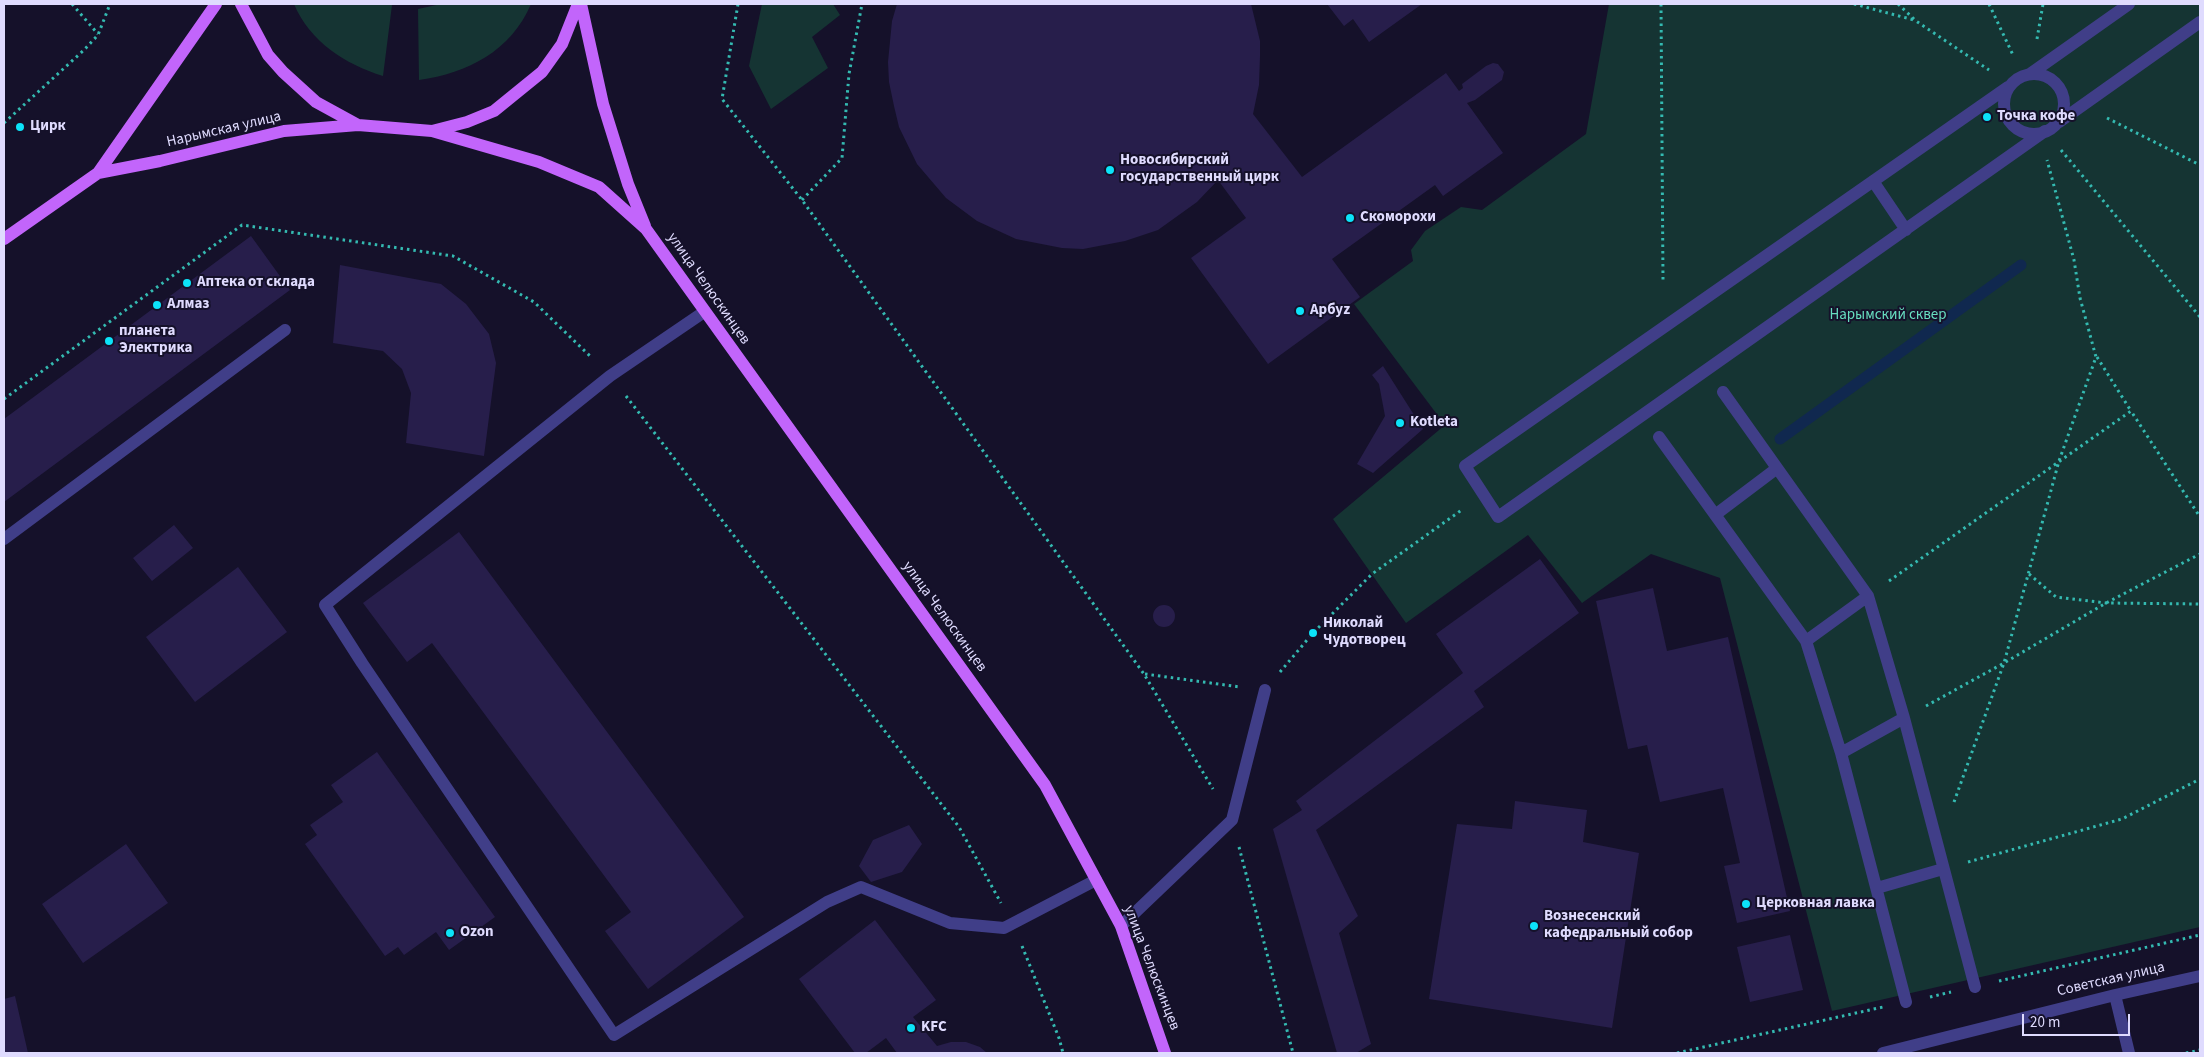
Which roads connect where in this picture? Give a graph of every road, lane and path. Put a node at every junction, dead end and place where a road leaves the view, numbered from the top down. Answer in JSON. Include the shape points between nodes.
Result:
{"nodes":[{"id":1,"x":72,"y":4,"type":"edge"},
{"id":2,"x":110,"y":4,"type":"edge"},
{"id":3,"x":216,"y":4,"type":"edge"},
{"id":4,"x":241,"y":4,"type":"edge"},
{"id":5,"x":580,"y":4,"type":"edge"},
{"id":6,"x":738,"y":4,"type":"edge"},
{"id":7,"x":862,"y":4,"type":"edge"},
{"id":8,"x":1661,"y":4,"type":"edge"},
{"id":9,"x":1854,"y":4,"type":"edge"},
{"id":10,"x":1898,"y":4,"type":"edge"},
{"id":11,"x":1988,"y":4,"type":"edge"},
{"id":12,"x":2129,"y":4,"type":"edge"},
{"id":13,"x":1916,"y":21,"type":"junction"},
{"id":14,"x":2200,"y":22,"type":"edge"},
{"id":15,"x":98,"y":35,"type":"junction"},
{"id":16,"x":2026,"y":74,"type":"junction"},
{"id":17,"x":2010,"y":86,"type":"junction"},
{"id":18,"x":2083,"y":105,"type":"junction"},
{"id":19,"x":4,"y":123,"type":"edge"},
{"id":20,"x":2057,"y":123,"type":"junction"},
{"id":21,"x":358,"y":125,"type":"junction"},
{"id":22,"x":432,"y":130,"type":"junction"},
{"id":23,"x":2043,"y":133,"type":"junction"},
{"id":24,"x":2200,"y":165,"type":"edge"},
{"id":25,"x":98,"y":172,"type":"junction"},
{"id":26,"x":1873,"y":181,"type":"junction"},
{"id":27,"x":802,"y":200,"type":"junction"},
{"id":28,"x":646,"y":228,"type":"junction"},
{"id":29,"x":1906,"y":230,"type":"junction"},
{"id":30,"x":4,"y":239,"type":"edge"},
{"id":31,"x":1663,"y":280,"type":"dead end"},
{"id":32,"x":704,"y":312,"type":"junction"},
{"id":33,"x":2200,"y":317,"type":"edge"},
{"id":34,"x":285,"y":330,"type":"dead end"},
{"id":35,"x":2096,"y":357,"type":"junction"},
{"id":36,"x":610,"y":376,"type":"junction"},
{"id":37,"x":1723,"y":392,"type":"dead end"},
{"id":38,"x":4,"y":399,"type":"edge"},
{"id":39,"x":2131,"y":411,"type":"junction"},
{"id":40,"x":1659,"y":437,"type":"dead end"},
{"id":41,"x":2059,"y":461,"type":"junction"},
{"id":42,"x":1776,"y":469,"type":"junction"},
{"id":43,"x":1483,"y":495,"type":"junction"},
{"id":44,"x":1715,"y":515,"type":"junction"},
{"id":45,"x":2200,"y":517,"type":"edge"},
{"id":46,"x":4,"y":538,"type":"edge"},
{"id":47,"x":2200,"y":554,"type":"edge"},
{"id":48,"x":2029,"y":574,"type":"junction"},
{"id":49,"x":1868,"y":596,"type":"junction"},
{"id":50,"x":2106,"y":603,"type":"junction"},
{"id":51,"x":2200,"y":604,"type":"edge"},
{"id":52,"x":1806,"y":641,"type":"junction"},
{"id":53,"x":2004,"y":663,"type":"junction"},
{"id":54,"x":1144,"y":674,"type":"junction"},
{"id":55,"x":1265,"y":690,"type":"junction"},
{"id":56,"x":1904,"y":718,"type":"junction"},
{"id":57,"x":1841,"y":753,"type":"junction"},
{"id":58,"x":2200,"y":779,"type":"edge"},
{"id":59,"x":1232,"y":820,"type":"junction"},
{"id":60,"x":1937,"y":847,"type":"junction"},
{"id":61,"x":1943,"y":868,"type":"junction"},
{"id":62,"x":1096,"y":880,"type":"junction"},
{"id":63,"x":1877,"y":888,"type":"junction"},
{"id":64,"x":1013,"y":924,"type":"junction"},
{"id":65,"x":1121,"y":926,"type":"junction"},
{"id":66,"x":2200,"y":935,"type":"edge"},
{"id":67,"x":2200,"y":976,"type":"edge"},
{"id":68,"x":1975,"y":987,"type":"junction"},
{"id":69,"x":2115,"y":995,"type":"junction"},
{"id":70,"x":1906,"y":1002,"type":"junction"},
{"id":71,"x":2200,"y":1050,"type":"edge"},
{"id":72,"x":1063,"y":1053,"type":"edge"},
{"id":73,"x":1165,"y":1053,"type":"edge"},
{"id":74,"x":1293,"y":1053,"type":"edge"},
{"id":75,"x":1677,"y":1053,"type":"edge"},
{"id":76,"x":1883,"y":1053,"type":"edge"},
{"id":77,"x":2130,"y":1053,"type":"edge"},
{"id":78,"x":2186,"y":1053,"type":"edge"}],
"edges":[{"from":1,"to":15,"type":"path"},
{"from":2,"to":15,"type":"path"},
{"from":3,"to":25,"type":"main road","name":"Нарымская улица"},
{"from":4,"to":21,"type":"main road","via":[[268,56],[283,72],[316,102]]},
{"from":5,"to":22,"type":"main road","via":[[562,44],[542,72],[494,111],[467,122]]},
{"from":5,"to":28,"type":"main road","name":"улица Челюскинцев","via":[[603,104],[628,184]]},
{"from":6,"to":27,"type":"path","via":[[722,99]]},
{"from":7,"to":27,"type":"path","via":[[849,74],[842,158]]},
{"from":8,"to":31,"type":"path"},
{"from":9,"to":13,"type":"path"},
{"from":10,"to":13,"type":"path"},
{"from":11,"to":16,"type":"path"},
{"from":12,"to":16,"type":"street"},
{"from":13,"to":17,"type":"path"},
{"from":14,"to":18,"type":"street"},
{"from":15,"to":19,"type":"path"},
{"from":16,"to":17,"type":"street"},
{"from":16,"to":20,"type":"street","via":[[2047,77],[2060,89],[2064,107]]},
{"from":17,"to":23,"type":"street","via":[[2004,96],[2004,105],[2010,123],[2026,133]]},
{"from":17,"to":26,"type":"street"},
{"from":18,"to":20,"type":"street"},
{"from":18,"to":24,"type":"path"},
{"from":20,"to":23,"type":"street"},
{"from":21,"to":22,"type":"main road","name":"Нарымская улица"},
{"from":21,"to":25,"type":"main road","name":"Нарымская улица","via":[[284,131],[160,161]]},
{"from":22,"to":28,"type":"main road","name":"улица Челюскинцев","via":[[539,162],[599,187]]},
{"from":23,"to":29,"type":"street"},
{"from":23,"to":33,"type":"path"},
{"from":23,"to":35,"type":"path"},
{"from":25,"to":30,"type":"main road","name":"Нарымская улица"},
{"from":26,"to":29,"type":"street"},
{"from":26,"to":43,"type":"street","via":[[1465,466]]},
{"from":27,"to":54,"type":"path"},
{"from":28,"to":32,"type":"main road","name":"улица Челюскинцев"},
{"from":29,"to":43,"type":"street","via":[[1498,517]]},
{"from":32,"to":36,"type":"street"},
{"from":32,"to":62,"type":"main road","name":"улица Челюскинцев","via":[[1045,785]]},
{"from":34,"to":46,"type":"street"},
{"from":35,"to":39,"type":"path"},
{"from":35,"to":41,"type":"path"},
{"from":36,"to":38,"type":"path","via":[[534,302],[453,256],[242,225]]},
{"from":36,"to":64,"type":"path","via":[[959,827]]},
{"from":36,"to":64,"type":"street","via":[[325,605],[614,1035],[827,902],[861,886],[950,923],[1004,928]]},
{"from":37,"to":42,"type":"street"},
{"from":39,"to":41,"type":"path"},
{"from":39,"to":45,"type":"path"},
{"from":40,"to":44,"type":"street"},
{"from":41,"to":48,"type":"path"},
{"from":41,"to":49,"type":"path"},
{"from":42,"to":44,"type":"street"},
{"from":42,"to":49,"type":"street"},
{"from":43,"to":55,"type":"path","via":[[1372,574],[1313,633]]},
{"from":44,"to":52,"type":"street"},
{"from":47,"to":50,"type":"path"},
{"from":48,"to":50,"type":"path","via":[[2056,597]]},
{"from":48,"to":53,"type":"path"},
{"from":49,"to":52,"type":"street"},
{"from":49,"to":56,"type":"street"},
{"from":50,"to":51,"type":"path"},
{"from":50,"to":53,"type":"path"},
{"from":52,"to":57,"type":"street"},
{"from":53,"to":56,"type":"path"},
{"from":53,"to":60,"type":"path"},
{"from":54,"to":55,"type":"path"},
{"from":54,"to":59,"type":"path"},
{"from":55,"to":59,"type":"street"},
{"from":56,"to":57,"type":"street"},
{"from":56,"to":60,"type":"street"},
{"from":57,"to":63,"type":"street"},
{"from":58,"to":61,"type":"path","via":[[2122,819]]},
{"from":59,"to":65,"type":"street"},
{"from":59,"to":74,"type":"path"},
{"from":60,"to":61,"type":"street"},
{"from":61,"to":63,"type":"street"},
{"from":61,"to":68,"type":"street"},
{"from":62,"to":64,"type":"street"},
{"from":62,"to":65,"type":"main road","name":"улица Челюскинцев"},
{"from":63,"to":70,"type":"street"},
{"from":64,"to":72,"type":"path"},
{"from":65,"to":73,"type":"main road","name":"улица Челюскинцев"},
{"from":66,"to":68,"type":"path"},
{"from":67,"to":69,"type":"street","name":"Советская улица"},
{"from":68,"to":70,"type":"path"},
{"from":69,"to":76,"type":"street","name":"Советская улица"},
{"from":69,"to":77,"type":"street"},
{"from":70,"to":75,"type":"path"},
{"from":71,"to":78,"type":"path"}]}
